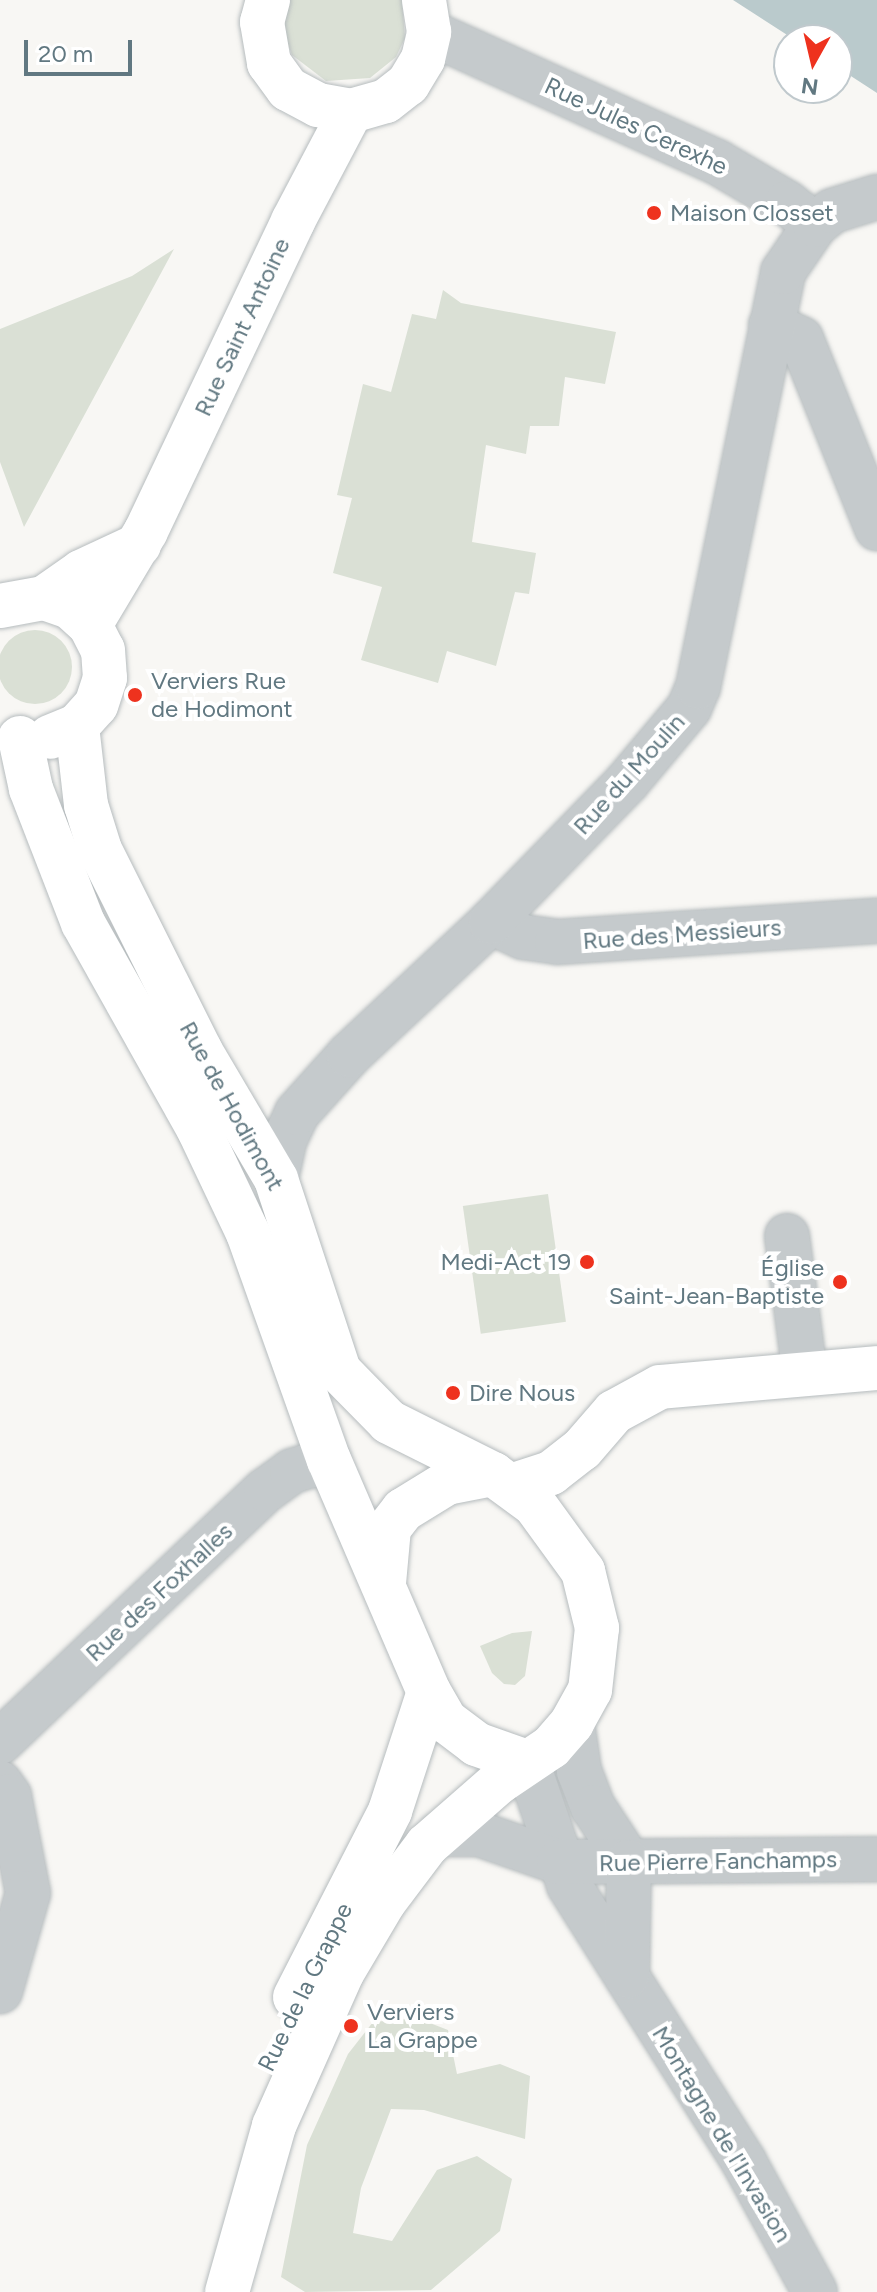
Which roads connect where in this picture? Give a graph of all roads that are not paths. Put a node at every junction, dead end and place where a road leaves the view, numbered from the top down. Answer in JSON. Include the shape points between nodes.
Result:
{"nodes":[{"id":1,"x":268,"y":0,"type":"edge"},
{"id":2,"x":426,"y":16,"type":"edge"},
{"id":3,"x":351,"y":111,"type":"junction"},
{"id":4,"x":877,"y":197,"type":"edge"},
{"id":5,"x":815,"y":225,"type":"junction"},
{"id":6,"x":771,"y":325,"type":"junction"},
{"id":7,"x":877,"y":528,"type":"edge"},
{"id":8,"x":139,"y":545,"type":"junction"},
{"id":9,"x":44,"y":598,"type":"junction"},
{"id":10,"x":0,"y":606,"type":"edge"},
{"id":11,"x":90,"y":625,"type":"junction"},
{"id":12,"x":77,"y":726,"type":"junction"},
{"id":13,"x":5,"y":735,"type":"edge"},
{"id":14,"x":877,"y":921,"type":"edge"},
{"id":15,"x":491,"y":922,"type":"junction"},
{"id":16,"x":276,"y":1179,"type":"junction"},
{"id":17,"x":787,"y":1236,"type":"dead end"},
{"id":18,"x":877,"y":1368,"type":"edge"},
{"id":19,"x":805,"y":1374,"type":"junction"},
{"id":20,"x":329,"y":1460,"type":"junction"},
{"id":21,"x":502,"y":1480,"type":"junction"},
{"id":22,"x":384,"y":1585,"type":"junction"},
{"id":23,"x":429,"y":1692,"type":"junction"},
{"id":24,"x":572,"y":1723,"type":"junction"},
{"id":25,"x":0,"y":1742,"type":"edge"},
{"id":26,"x":527,"y":1762,"type":"junction"},
{"id":27,"x":0,"y":1783,"type":"edge"},
{"id":28,"x":439,"y":1834,"type":"junction"},
{"id":29,"x":877,"y":1859,"type":"edge"},
{"id":30,"x":559,"y":1862,"type":"junction"},
{"id":31,"x":629,"y":1862,"type":"junction"},
{"id":32,"x":627,"y":1976,"type":"junction"},
{"id":33,"x":0,"y":1991,"type":"edge"},
{"id":34,"x":226,"y":2292,"type":"edge"},
{"id":35,"x":815,"y":2292,"type":"edge"}],
"edges":[{"from":1,"to":3,"type":"main road","via":[[262,22],[269,63],[282,81],[299,97]]},
{"from":2,"to":3,"type":"main road","via":[[423,59],[408,84],[386,101]]},
{"from":2,"to":5,"type":"street","name":"Rue Jules Cerexhe","via":[[717,162]]},
{"from":3,"to":8,"type":"main road","name":"Rue Saint Antoine"},
{"from":4,"to":5,"type":"street","via":[[832,211]]},
{"from":5,"to":6,"type":"street","name":"Rue du Moulin","via":[[783,272]]},
{"from":6,"to":7,"type":"street","via":[[801,339]]},
{"from":6,"to":15,"type":"street","name":"Rue du Moulin","via":[[698,687],[689,708],[627,782]]},
{"from":8,"to":9,"type":"main road","via":[[81,572]]},
{"from":8,"to":11,"type":"main road","name":"Rue Saint Antoine"},
{"from":9,"to":10,"type":"main road"},
{"from":9,"to":11,"type":"main road","via":[[70,607]]},
{"from":11,"to":12,"type":"main road","via":[[103,650],[105,678],[96,705]]},
{"from":12,"to":13,"type":"main road","name":"Rue de Hodimont","via":[[39,740]]},
{"from":12,"to":16,"type":"main road","name":"Rue de Hodimont","via":[[86,805],[100,850],[200,1050]]},
{"from":13,"to":20,"type":"main road","name":"Rue de Hodimont","via":[[83,923],[199,1130],[248,1233]]},
{"from":14,"to":15,"type":"street","name":"Rue des Messieurs","via":[[557,942],[523,937]]},
{"from":15,"to":16,"type":"street","name":"Rue du Moulin","via":[[349,1055],[297,1113]]},
{"from":16,"to":21,"type":"main road","name":"Rue de Hodimont","via":[[339,1371],[389,1422]]},
{"from":17,"to":19,"type":"street"},
{"from":18,"to":19,"type":"main road"},
{"from":19,"to":21,"type":"main road","via":[[660,1387],[614,1412],[582,1449],[551,1473]]},
{"from":20,"to":22,"type":"main road","name":"Rue de Hodimont"},
{"from":20,"to":25,"type":"street","name":"Rue des Foxhalles","via":[[292,1471],[266,1490]]},
{"from":21,"to":22,"type":"main road","name":"Rue de Hodimont","via":[[447,1483],[403,1510],[389,1528]]},
{"from":21,"to":24,"type":"main road","name":"Rue de Hodimont","via":[[563,1537],[593,1598],[597,1628],[590,1690]]},
{"from":22,"to":23,"type":"main road","name":"Rue de Hodimont"},
{"from":23,"to":26,"type":"main road","name":"Rue de Hodimont","via":[[446,1721],[476,1744]]},
{"from":23,"to":34,"type":"main road","name":"Rue de la Grappe","via":[[390,1811],[298,1990],[251,2104],[230,2179]]},
{"from":24,"to":26,"type":"main road","name":"Rue de Hodimont","via":[[551,1747]]},
{"from":24,"to":31,"type":"street","via":[[579,1771],[593,1807]]},
{"from":26,"to":28,"type":"main road","name":"Rue de la Grappe"},
{"from":26,"to":30,"type":"street","name":"Montagne de l'Invasion"},
{"from":27,"to":33,"type":"street","via":[[9,1796],[28,1893]]},
{"from":28,"to":30,"type":"street","via":[[479,1834]]},
{"from":28,"to":34,"type":"main road","name":"Rue de la Grappe","via":[[384,1902],[304,2049],[259,2168]]},
{"from":29,"to":31,"type":"street","name":"Rue Pierre Fanchamps"},
{"from":30,"to":31,"type":"street","name":"Rue Pierre Fanchamps"},
{"from":30,"to":32,"type":"street","name":"Montagne de l'Invasion"},
{"from":31,"to":32,"type":"street"},
{"from":32,"to":35,"type":"street","name":"Montagne de l'Invasion","via":[[744,2162]]}]}
